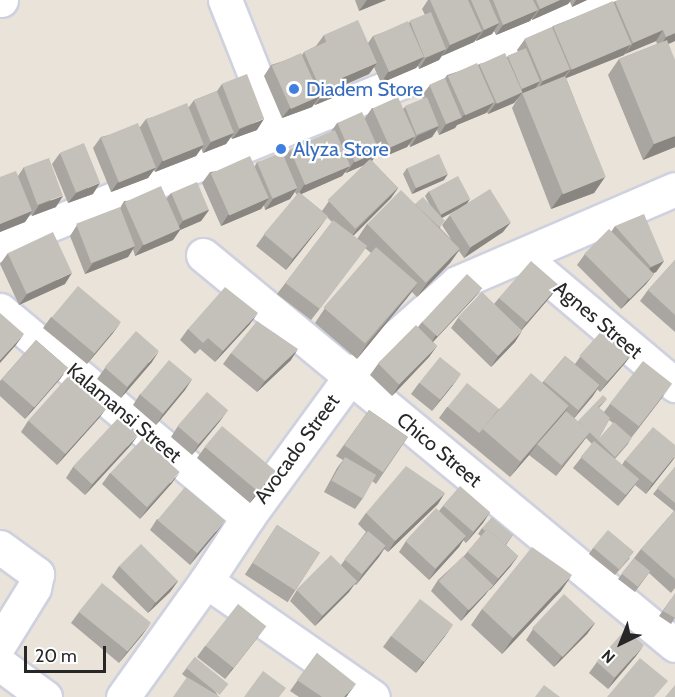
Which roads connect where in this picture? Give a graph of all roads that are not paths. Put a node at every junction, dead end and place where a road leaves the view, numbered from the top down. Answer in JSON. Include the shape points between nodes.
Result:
{"nodes":[{"id":1,"x":225,"y":0,"type":"edge"},
{"id":2,"x":603,"y":0,"type":"edge"},
{"id":3,"x":277,"y":131,"type":"junction"},
{"id":4,"x":675,"y":189,"type":"edge"},
{"id":5,"x":0,"y":245,"type":"edge"},
{"id":6,"x":203,"y":255,"type":"dead end"},
{"id":7,"x":522,"y":255,"type":"junction"},
{"id":8,"x":0,"y":310,"type":"edge"},
{"id":9,"x":350,"y":376,"type":"junction"},
{"id":10,"x":675,"y":385,"type":"edge"},
{"id":11,"x":248,"y":517,"type":"junction"},
{"id":12,"x":0,"y":547,"type":"edge"},
{"id":13,"x":206,"y":581,"type":"junction"},
{"id":14,"x":0,"y":642,"type":"edge"},
{"id":15,"x":675,"y":645,"type":"edge"},
{"id":16,"x":0,"y":664,"type":"edge"},
{"id":17,"x":45,"y":697,"type":"edge"},
{"id":18,"x":123,"y":697,"type":"edge"},
{"id":19,"x":374,"y":697,"type":"edge"}],
"edges":[{"from":1,"to":3,"type":"street"},
{"from":2,"to":3,"type":"street"},
{"from":3,"to":5,"type":"street"},
{"from":4,"to":7,"type":"street","name":"Avocado Street"},
{"from":6,"to":9,"type":"street","name":"Chico Street"},
{"from":7,"to":9,"type":"street","name":"Avocado Street","via":[[457,283]]},
{"from":7,"to":10,"type":"street","name":"Agnes Street"},
{"from":8,"to":11,"type":"street","name":"Kalamansi Street"},
{"from":9,"to":11,"type":"street","name":"Avocado Street"},
{"from":9,"to":15,"type":"street","name":"Chico Street"},
{"from":11,"to":13,"type":"street","name":"Avocado Street"},
{"from":12,"to":14,"type":"street","via":[[37,574],[34,588]]},
{"from":13,"to":18,"type":"street","name":"Avocado Street"},
{"from":13,"to":19,"type":"street"},
{"from":16,"to":17,"type":"street"}]}
